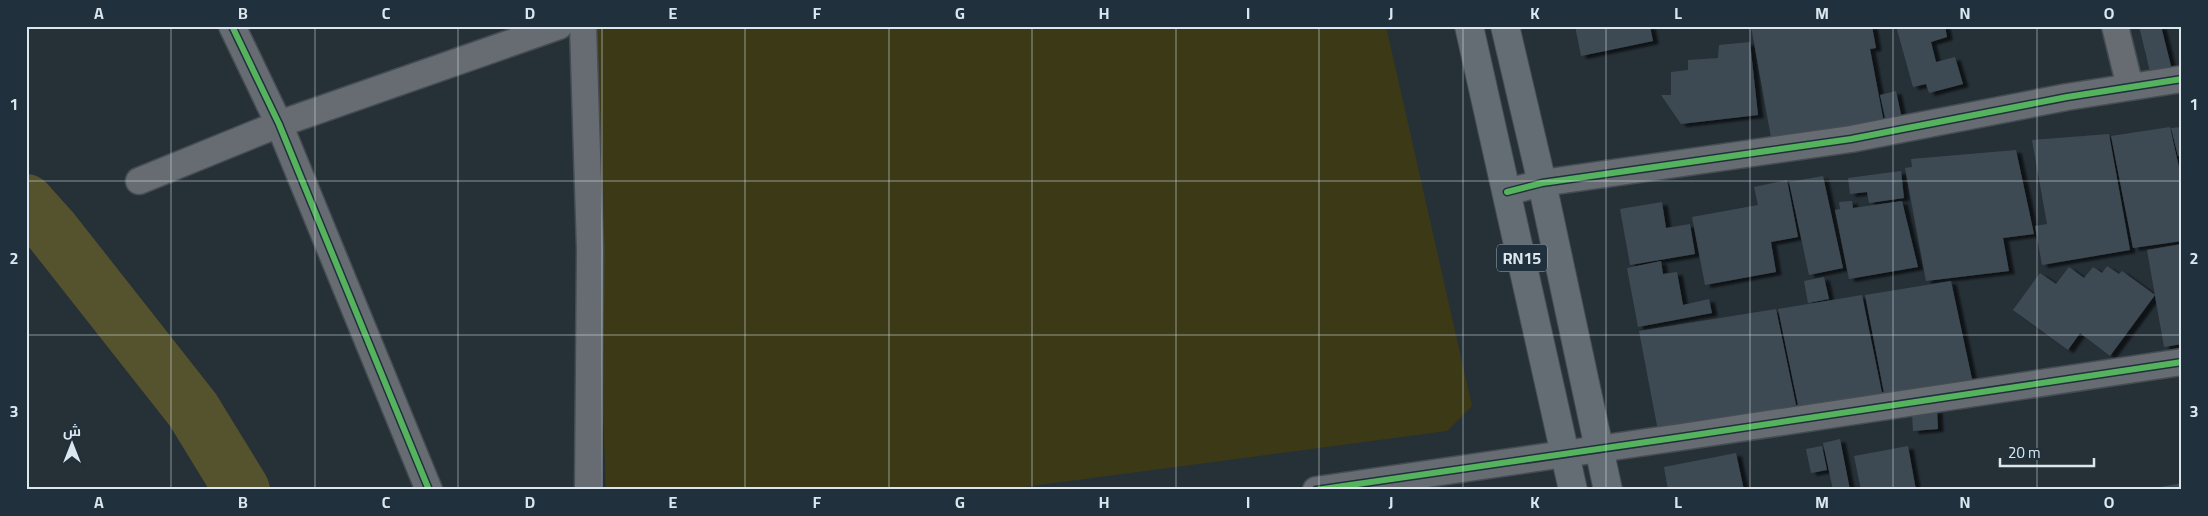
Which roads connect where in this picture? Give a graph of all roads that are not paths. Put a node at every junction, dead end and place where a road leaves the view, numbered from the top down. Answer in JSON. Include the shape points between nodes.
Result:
{"nodes":[{"id":1,"x":232,"y":26,"type":"edge"},
{"id":2,"x":560,"y":26,"type":"edge"},
{"id":3,"x":583,"y":26,"type":"edge"},
{"id":4,"x":1469,"y":26,"type":"edge"},
{"id":5,"x":1505,"y":26,"type":"edge"},
{"id":6,"x":2116,"y":26,"type":"edge"},
{"id":7,"x":2182,"y":79,"type":"edge"},
{"id":8,"x":2130,"y":87,"type":"junction"},
{"id":9,"x":278,"y":124,"type":"junction"},
{"id":10,"x":139,"y":181,"type":"dead end"},
{"id":11,"x":1542,"y":184,"type":"junction"},
{"id":12,"x":1507,"y":192,"type":"junction"},
{"id":13,"x":2182,"y":362,"type":"edge"},
{"id":14,"x":1598,"y":448,"type":"junction"},
{"id":15,"x":1566,"y":454,"type":"junction"},
{"id":16,"x":429,"y":490,"type":"edge"},
{"id":17,"x":588,"y":490,"type":"edge"},
{"id":18,"x":1316,"y":490,"type":"edge"},
{"id":19,"x":1573,"y":490,"type":"edge"},
{"id":20,"x":1608,"y":490,"type":"edge"}],
"edges":[{"from":1,"to":9,"type":"street"},
{"from":2,"to":9,"type":"street"},
{"from":3,"to":17,"type":"street","via":[[590,249]]},
{"from":4,"to":12,"type":"main road","number":"RN15"},
{"from":5,"to":11,"type":"main road","number":"RN15"},
{"from":6,"to":8,"type":"street"},
{"from":7,"to":8,"type":"street"},
{"from":8,"to":11,"type":"street","via":[[1852,139]]},
{"from":9,"to":10,"type":"street"},
{"from":9,"to":16,"type":"street"},
{"from":11,"to":12,"type":"street"},
{"from":11,"to":14,"type":"main road","number":"RN15"},
{"from":12,"to":15,"type":"main road","number":"RN15"},
{"from":13,"to":14,"type":"street"},
{"from":14,"to":15,"type":"street"},
{"from":14,"to":20,"type":"main road","number":"RN15"},
{"from":15,"to":18,"type":"street"},
{"from":15,"to":19,"type":"main road","number":"RN15"}]}
